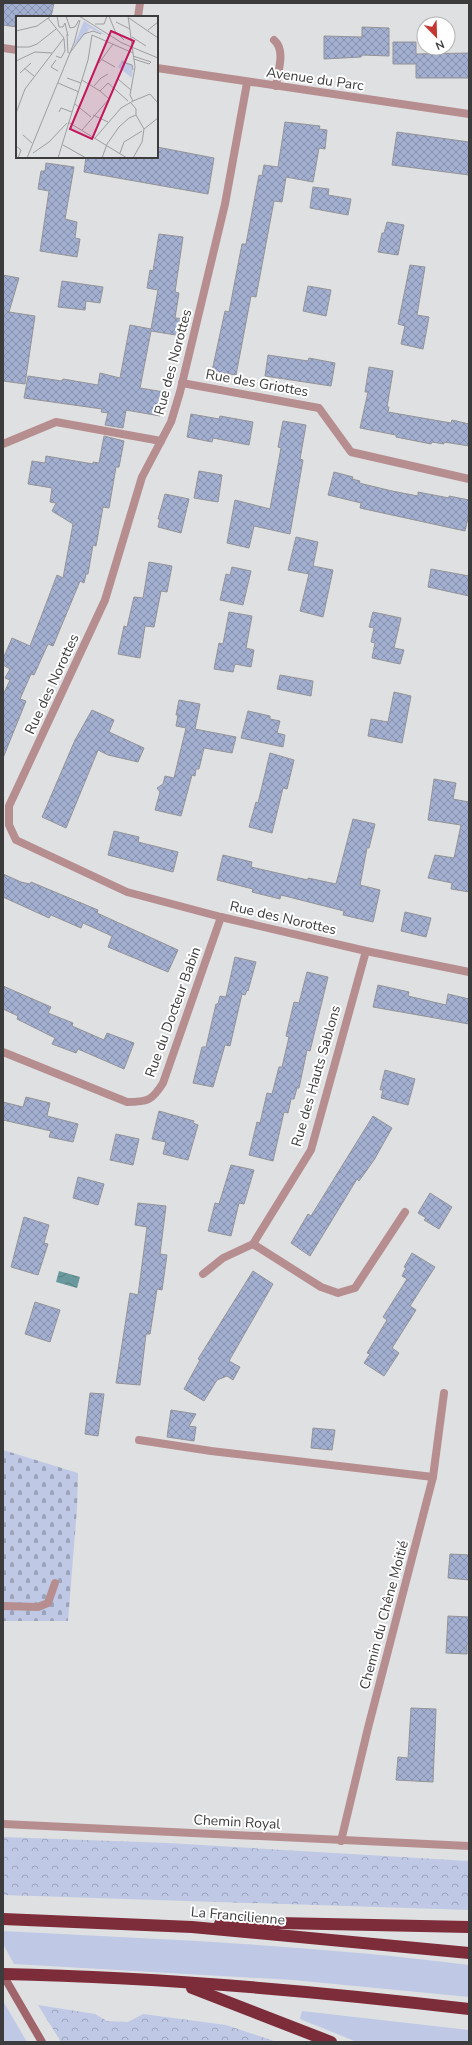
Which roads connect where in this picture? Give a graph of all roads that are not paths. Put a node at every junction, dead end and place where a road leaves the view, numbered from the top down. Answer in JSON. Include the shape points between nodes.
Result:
{"nodes":[{"id":1,"x":140,"y":3,"type":"edge"},
{"id":2,"x":138,"y":16,"type":"edge"},
{"id":3,"x":274,"y":40,"type":"dead end"},
{"id":4,"x":3,"y":48,"type":"edge"},
{"id":5,"x":16,"y":50,"type":"edge"},
{"id":6,"x":158,"y":68,"type":"edge"},
{"id":7,"x":247,"y":83,"type":"junction"},
{"id":8,"x":276,"y":86,"type":"junction"},
{"id":9,"x":469,"y":114,"type":"edge"},
{"id":10,"x":182,"y":383,"type":"junction"},
{"id":11,"x":161,"y":440,"type":"junction"},
{"id":12,"x":3,"y":444,"type":"edge"},
{"id":13,"x":469,"y":479,"type":"edge"},
{"id":14,"x":221,"y":917,"type":"junction"},
{"id":15,"x":366,"y":951,"type":"junction"},
{"id":16,"x":469,"y":972,"type":"edge"},
{"id":17,"x":3,"y":1052,"type":"edge"},
{"id":18,"x":405,"y":1212,"type":"dead end"},
{"id":19,"x":253,"y":1244,"type":"junction"},
{"id":20,"x":203,"y":1274,"type":"dead end"},
{"id":21,"x":444,"y":1393,"type":"dead end"},
{"id":22,"x":139,"y":1440,"type":"dead end"},
{"id":23,"x":433,"y":1477,"type":"junction"},
{"id":24,"x":55,"y":1584,"type":"dead end"},
{"id":25,"x":3,"y":1606,"type":"edge"},
{"id":26,"x":3,"y":1824,"type":"edge"},
{"id":27,"x":341,"y":1841,"type":"junction"},
{"id":28,"x":469,"y":1846,"type":"edge"},
{"id":29,"x":3,"y":1919,"type":"edge"},
{"id":30,"x":192,"y":1927,"type":"junction"},
{"id":31,"x":469,"y":1927,"type":"edge"},
{"id":32,"x":469,"y":1954,"type":"edge"},
{"id":33,"x":3,"y":1974,"type":"edge"},
{"id":34,"x":180,"y":1983,"type":"junction"},
{"id":35,"x":469,"y":2009,"type":"edge"},
{"id":36,"x":42,"y":2042,"type":"edge"},
{"id":37,"x":331,"y":2042,"type":"edge"}],
"edges":[{"from":1,"to":2,"type":"street"},
{"from":3,"to":8,"type":"street","via":[[281,50]]},
{"from":4,"to":5,"type":"street"},
{"from":6,"to":7,"type":"street","name":"Avenue du Parc"},
{"from":7,"to":8,"type":"street","name":"Avenue du Parc"},
{"from":7,"to":10,"type":"street","name":"Rue des Norottes","via":[[225,204]]},
{"from":8,"to":9,"type":"street","name":"Avenue du Parc"},
{"from":10,"to":11,"type":"street","name":"Rue des Norottes","via":[[171,422]]},
{"from":10,"to":13,"type":"street","name":"Rue des Griottes","via":[[319,408],[351,452]]},
{"from":11,"to":12,"type":"street","via":[[56,422]]},
{"from":11,"to":14,"type":"street","name":"Rue des Norottes","via":[[142,477],[105,600],[9,806],[9,825],[16,840],[127,892]]},
{"from":14,"to":15,"type":"street","name":"Rue des Norottes"},
{"from":14,"to":17,"type":"street","name":"Rue du Docteur Babin","via":[[162,1083],[154,1097],[142,1102],[127,1102]]},
{"from":15,"to":16,"type":"street","name":"Rue des Norottes"},
{"from":15,"to":19,"type":"street","name":"Rue des Hauts Sablons","via":[[311,1150]]},
{"from":18,"to":19,"type":"street","via":[[355,1288],[338,1293],[321,1287]]},
{"from":19,"to":20,"type":"street","via":[[223,1258]]},
{"from":21,"to":23,"type":"street","name":"Chemin du Chêne Moitié"},
{"from":22,"to":23,"type":"street"},
{"from":23,"to":27,"type":"street","name":"Chemin du Chêne Moitié"},
{"from":24,"to":25,"type":"street","via":[[48,1603],[38,1607]]},
{"from":26,"to":27,"type":"street","name":"Chemin Royal"},
{"from":27,"to":28,"type":"street","name":"Chemin Royal"},
{"from":29,"to":30,"type":"highway","name":"La Francilienne"},
{"from":30,"to":31,"type":"highway","via":[[236,1922]]},
{"from":30,"to":32,"type":"highway","name":"La Francilienne"},
{"from":33,"to":34,"type":"highway"},
{"from":33,"to":36,"type":"street"},
{"from":34,"to":35,"type":"highway","via":[[376,1998]]},
{"from":34,"to":37,"type":"highway"}]}
